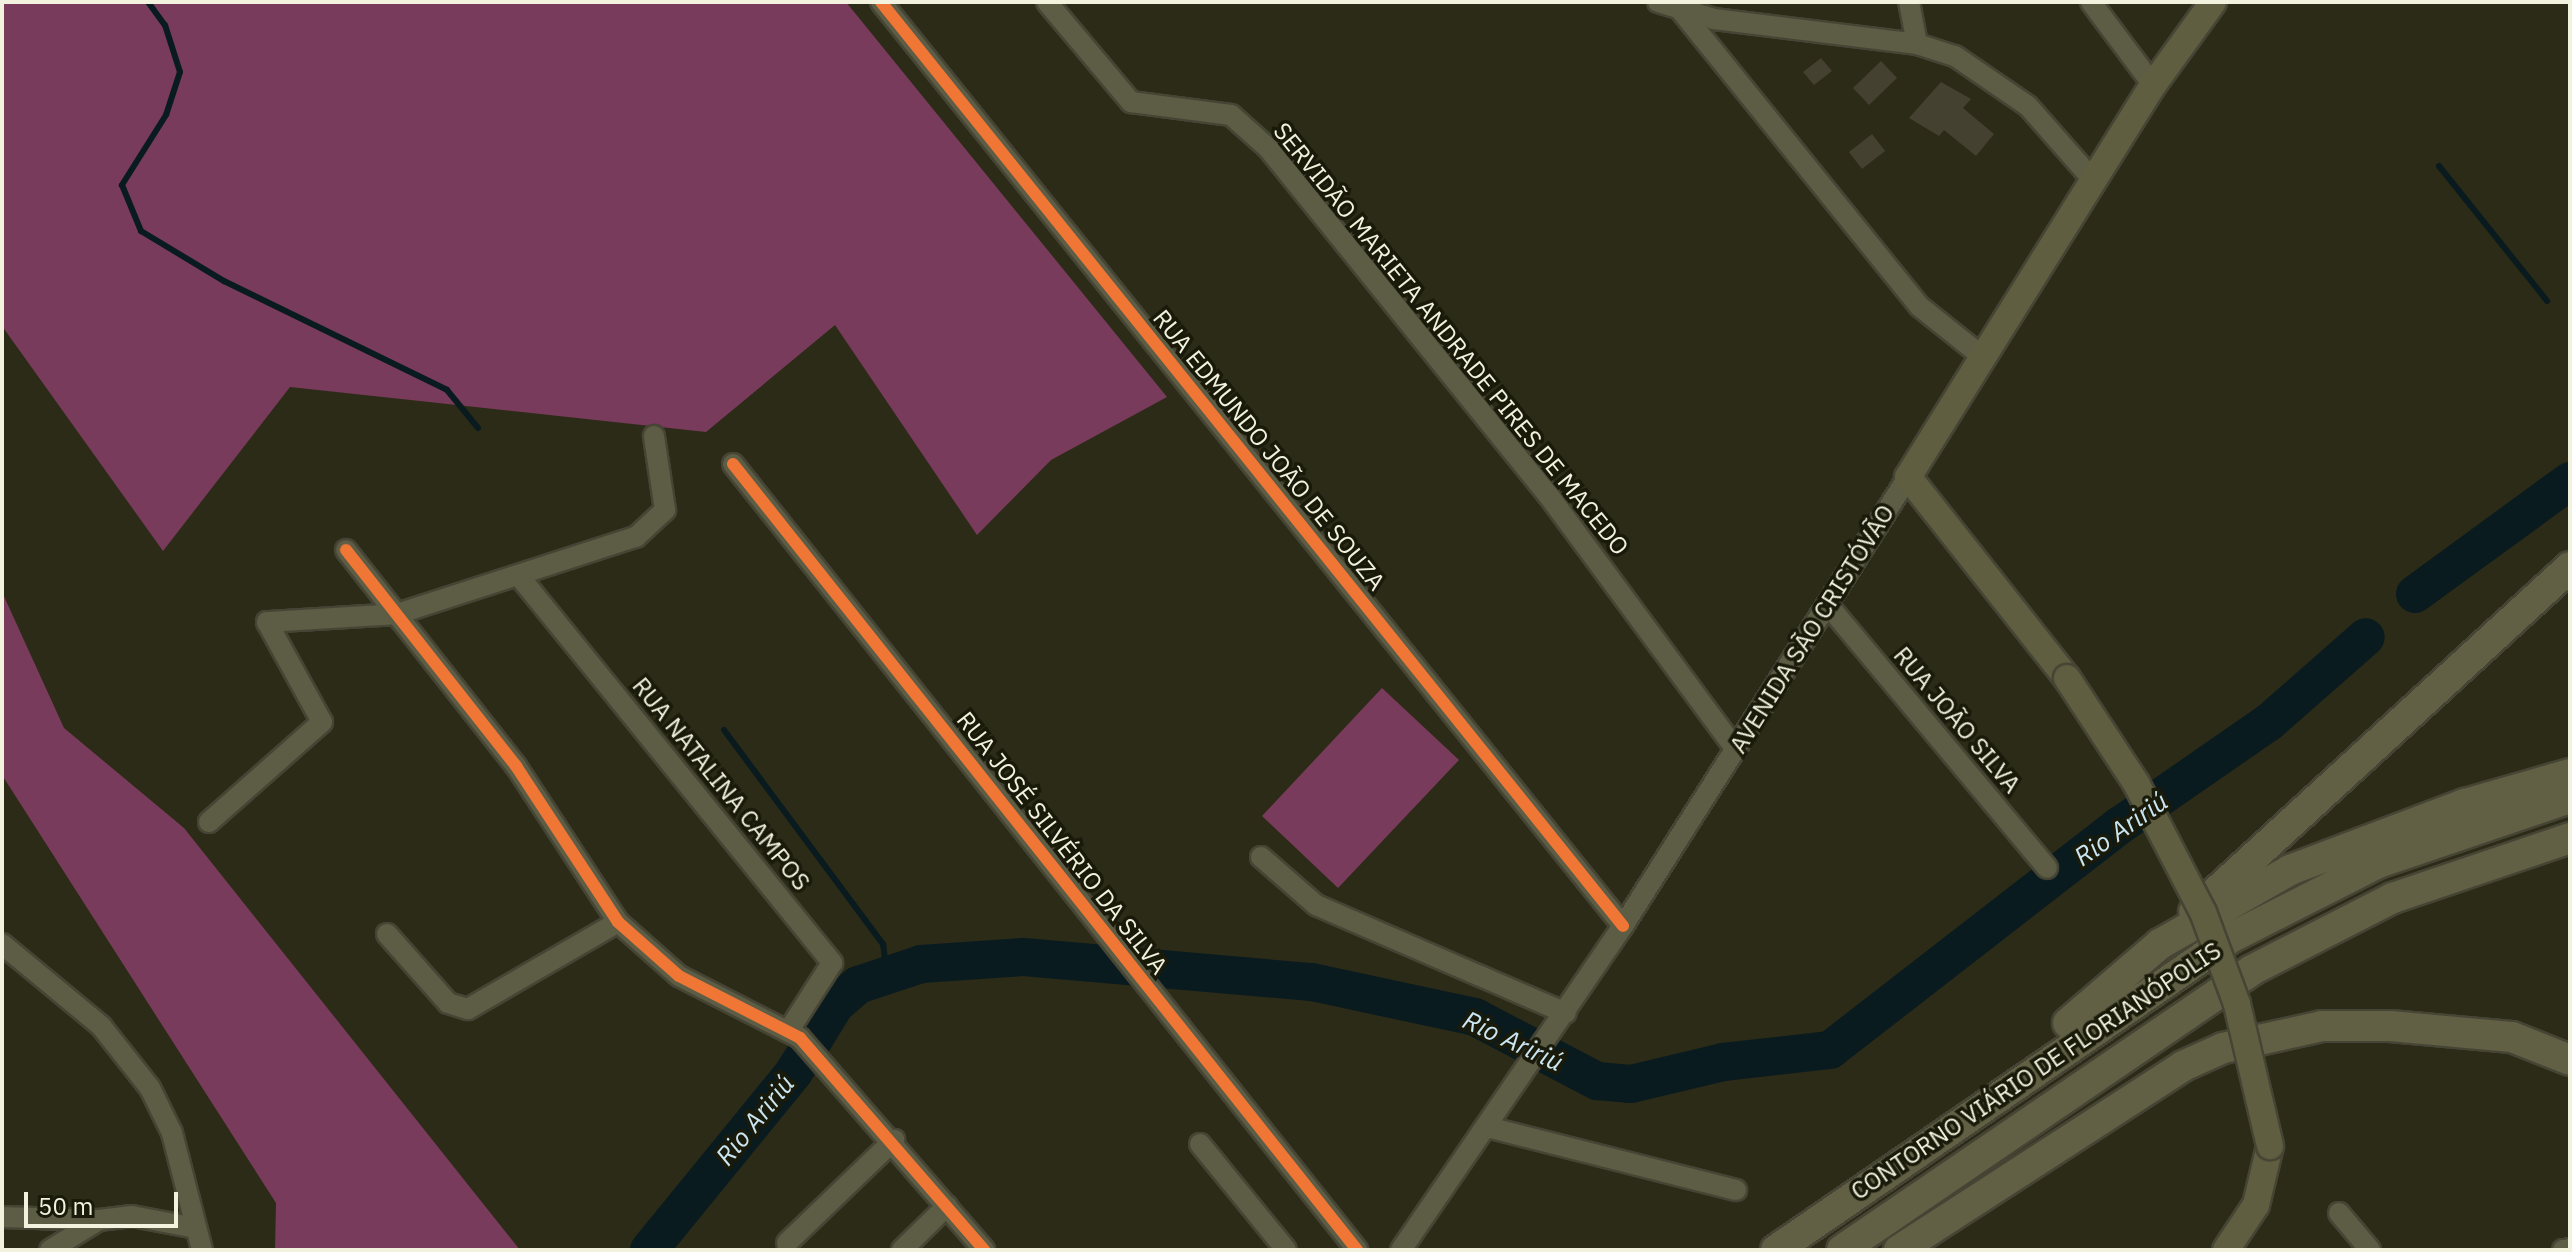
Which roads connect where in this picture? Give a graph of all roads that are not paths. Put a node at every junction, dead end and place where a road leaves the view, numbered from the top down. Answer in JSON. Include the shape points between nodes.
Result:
{"nodes":[{"id":1,"x":881,"y":2,"type":"edge"},
{"id":2,"x":1047,"y":2,"type":"edge"},
{"id":3,"x":1658,"y":2,"type":"edge"},
{"id":4,"x":1909,"y":2,"type":"edge"},
{"id":5,"x":2091,"y":2,"type":"edge"},
{"id":6,"x":2211,"y":3,"type":"edge"},
{"id":7,"x":1682,"y":12,"type":"junction"},
{"id":8,"x":1917,"y":44,"type":"junction"},
{"id":9,"x":2153,"y":85,"type":"junction"},
{"id":10,"x":2093,"y":180,"type":"junction"},
{"id":11,"x":1983,"y":357,"type":"junction"},
{"id":12,"x":654,"y":436,"type":"dead end"},
{"id":13,"x":733,"y":464,"type":"dead end"},
{"id":14,"x":1908,"y":477,"type":"junction"},
{"id":15,"x":346,"y":550,"type":"dead end"},
{"id":16,"x":2570,"y":567,"type":"edge"},
{"id":17,"x":519,"y":576,"type":"junction"},
{"id":18,"x":1828,"y":605,"type":"junction"},
{"id":19,"x":397,"y":614,"type":"junction"},
{"id":20,"x":1736,"y":750,"type":"junction"},
{"id":21,"x":2570,"y":774,"type":"edge"},
{"id":22,"x":2570,"y":798,"type":"edge"},
{"id":23,"x":209,"y":822,"type":"dead end"},
{"id":24,"x":2570,"y":838,"type":"edge"},
{"id":25,"x":1261,"y":857,"type":"dead end"},
{"id":26,"x":2047,"y":868,"type":"dead end"},
{"id":27,"x":618,"y":922,"type":"junction"},
{"id":28,"x":1623,"y":926,"type":"junction"},
{"id":29,"x":387,"y":934,"type":"dead end"},
{"id":30,"x":2,"y":944,"type":"edge"},
{"id":31,"x":2160,"y":944,"type":"junction"},
{"id":32,"x":1566,"y":1013,"type":"junction"},
{"id":33,"x":795,"y":1034,"type":"junction"},
{"id":34,"x":2570,"y":1060,"type":"edge"},
{"id":35,"x":1487,"y":1127,"type":"junction"},
{"id":36,"x":1936,"y":1137,"type":"junction"},
{"id":37,"x":894,"y":1140,"type":"junction"},
{"id":38,"x":1200,"y":1144,"type":"dead end"},
{"id":39,"x":1736,"y":1190,"type":"dead end"},
{"id":40,"x":947,"y":1206,"type":"junction"},
{"id":41,"x":2339,"y":1213,"type":"dead end"},
{"id":42,"x":2,"y":1217,"type":"edge"},
{"id":43,"x":99,"y":1220,"type":"junction"},
{"id":44,"x":196,"y":1228,"type":"junction"},
{"id":45,"x":787,"y":1243,"type":"dead end"},
{"id":46,"x":2570,"y":1249,"type":"edge"},
{"id":47,"x":50,"y":1250,"type":"edge"},
{"id":48,"x":202,"y":1250,"type":"edge"},
{"id":49,"x":902,"y":1250,"type":"edge"},
{"id":50,"x":984,"y":1250,"type":"edge"},
{"id":51,"x":1286,"y":1250,"type":"edge"},
{"id":52,"x":1357,"y":1250,"type":"edge"},
{"id":53,"x":1401,"y":1250,"type":"edge"},
{"id":54,"x":1776,"y":1250,"type":"edge"},
{"id":55,"x":1842,"y":1250,"type":"edge"},
{"id":56,"x":1899,"y":1250,"type":"edge"},
{"id":57,"x":2226,"y":1250,"type":"edge"},
{"id":58,"x":2370,"y":1250,"type":"edge"},
{"id":59,"x":2563,"y":1250,"type":"edge"}],
"edges":[{"from":1,"to":28,"type":"street","name":"RUA EDMUNDO JOÃO DE SOUZA"},
{"from":2,"to":20,"type":"street","name":"SERVIDÃO MARIETA ANDRADE PIRES DE MACEDO","via":[[1131,102],[1231,115],[1268,148],[1540,485]]},
{"from":3,"to":7,"type":"street"},
{"from":4,"to":8,"type":"street"},
{"from":5,"to":9,"type":"street"},
{"from":6,"to":9,"type":"main road","name":"AVENIDA SÃO CRISTÓVÃO"},
{"from":7,"to":8,"type":"street"},
{"from":7,"to":11,"type":"street","via":[[1919,306]]},
{"from":8,"to":10,"type":"street","via":[[1955,56],[2002,84],[2050,127]]},
{"from":9,"to":10,"type":"main road","name":"AVENIDA SÃO CRISTÓVÃO"},
{"from":10,"to":11,"type":"main road","name":"AVENIDA SÃO CRISTÓVÃO"},
{"from":11,"to":14,"type":"main road","name":"AVENIDA SÃO CRISTÓVÃO"},
{"from":12,"to":17,"type":"street","via":[[665,483],[658,521],[636,537]]},
{"from":13,"to":52,"type":"street","name":"RUA JOSÉ SILVÉRIO DA SILVA"},
{"from":14,"to":18,"type":"street","name":"AVENIDA SÃO CRISTÓVÃO"},
{"from":14,"to":57,"type":"main road","bridge":true,"via":[[2067,678],[2142,794],[2203,912],[2244,1027],[2270,1146],[2256,1205]]},
{"from":15,"to":19,"type":"street"},
{"from":16,"to":31,"type":"highway"},
{"from":17,"to":19,"type":"street"},
{"from":17,"to":33,"type":"street","name":"RUA NATALINA CAMPOS","via":[[832,963]]},
{"from":18,"to":20,"type":"street","name":"AVENIDA SÃO CRISTÓVÃO"},
{"from":18,"to":26,"type":"street","name":"RUA JOÃO SILVA"},
{"from":19,"to":23,"type":"street","via":[[267,622],[322,722]]},
{"from":19,"to":27,"type":"street","via":[[534,791]]},
{"from":20,"to":28,"type":"street","name":"AVENIDA SÃO CRISTÓVÃO"},
{"from":21,"to":31,"type":"highway","via":[[2465,804],[2290,870]]},
{"from":22,"to":36,"type":"highway","name":"CONTORNO VIÁRIO DE FLORIANÓPOLIS","via":[[2426,843],[2285,907],[2142,993]]},
{"from":24,"to":55,"type":"highway","name":"CONTORNO VIÁRIO DE FLORIANÓPOLIS","via":[[2393,898],[2252,970]]},
{"from":25,"to":32,"type":"street","via":[[1316,905]]},
{"from":27,"to":29,"type":"street","via":[[468,1009],[448,1003]]},
{"from":27,"to":33,"type":"street","via":[[679,976]]},
{"from":28,"to":32,"type":"street","name":"AVENIDA SÃO CRISTÓVÃO"},
{"from":30,"to":44,"type":"street","via":[[101,1026],[150,1088],[172,1133]]},
{"from":31,"to":36,"type":"highway"},
{"from":32,"to":35,"type":"street","name":"AVENIDA SÃO CRISTÓVÃO"},
{"from":33,"to":37,"type":"street"},
{"from":34,"to":56,"type":"highway","via":[[2512,1037],[2390,1026],[2322,1026],[2223,1048],[2183,1066]]},
{"from":35,"to":39,"type":"street"},
{"from":35,"to":53,"type":"street","name":"AVENIDA SÃO CRISTÓVÃO"},
{"from":36,"to":54,"type":"highway","name":"CONTORNO VIÁRIO DE FLORIANÓPOLIS"},
{"from":37,"to":40,"type":"street"},
{"from":37,"to":45,"type":"street"},
{"from":38,"to":51,"type":"street"},
{"from":40,"to":49,"type":"street"},
{"from":40,"to":50,"type":"street"},
{"from":41,"to":58,"type":"street"},
{"from":42,"to":43,"type":"street"},
{"from":43,"to":44,"type":"street","via":[[132,1216]]},
{"from":43,"to":47,"type":"street"},
{"from":44,"to":48,"type":"street"},
{"from":46,"to":59,"type":"street"}]}
